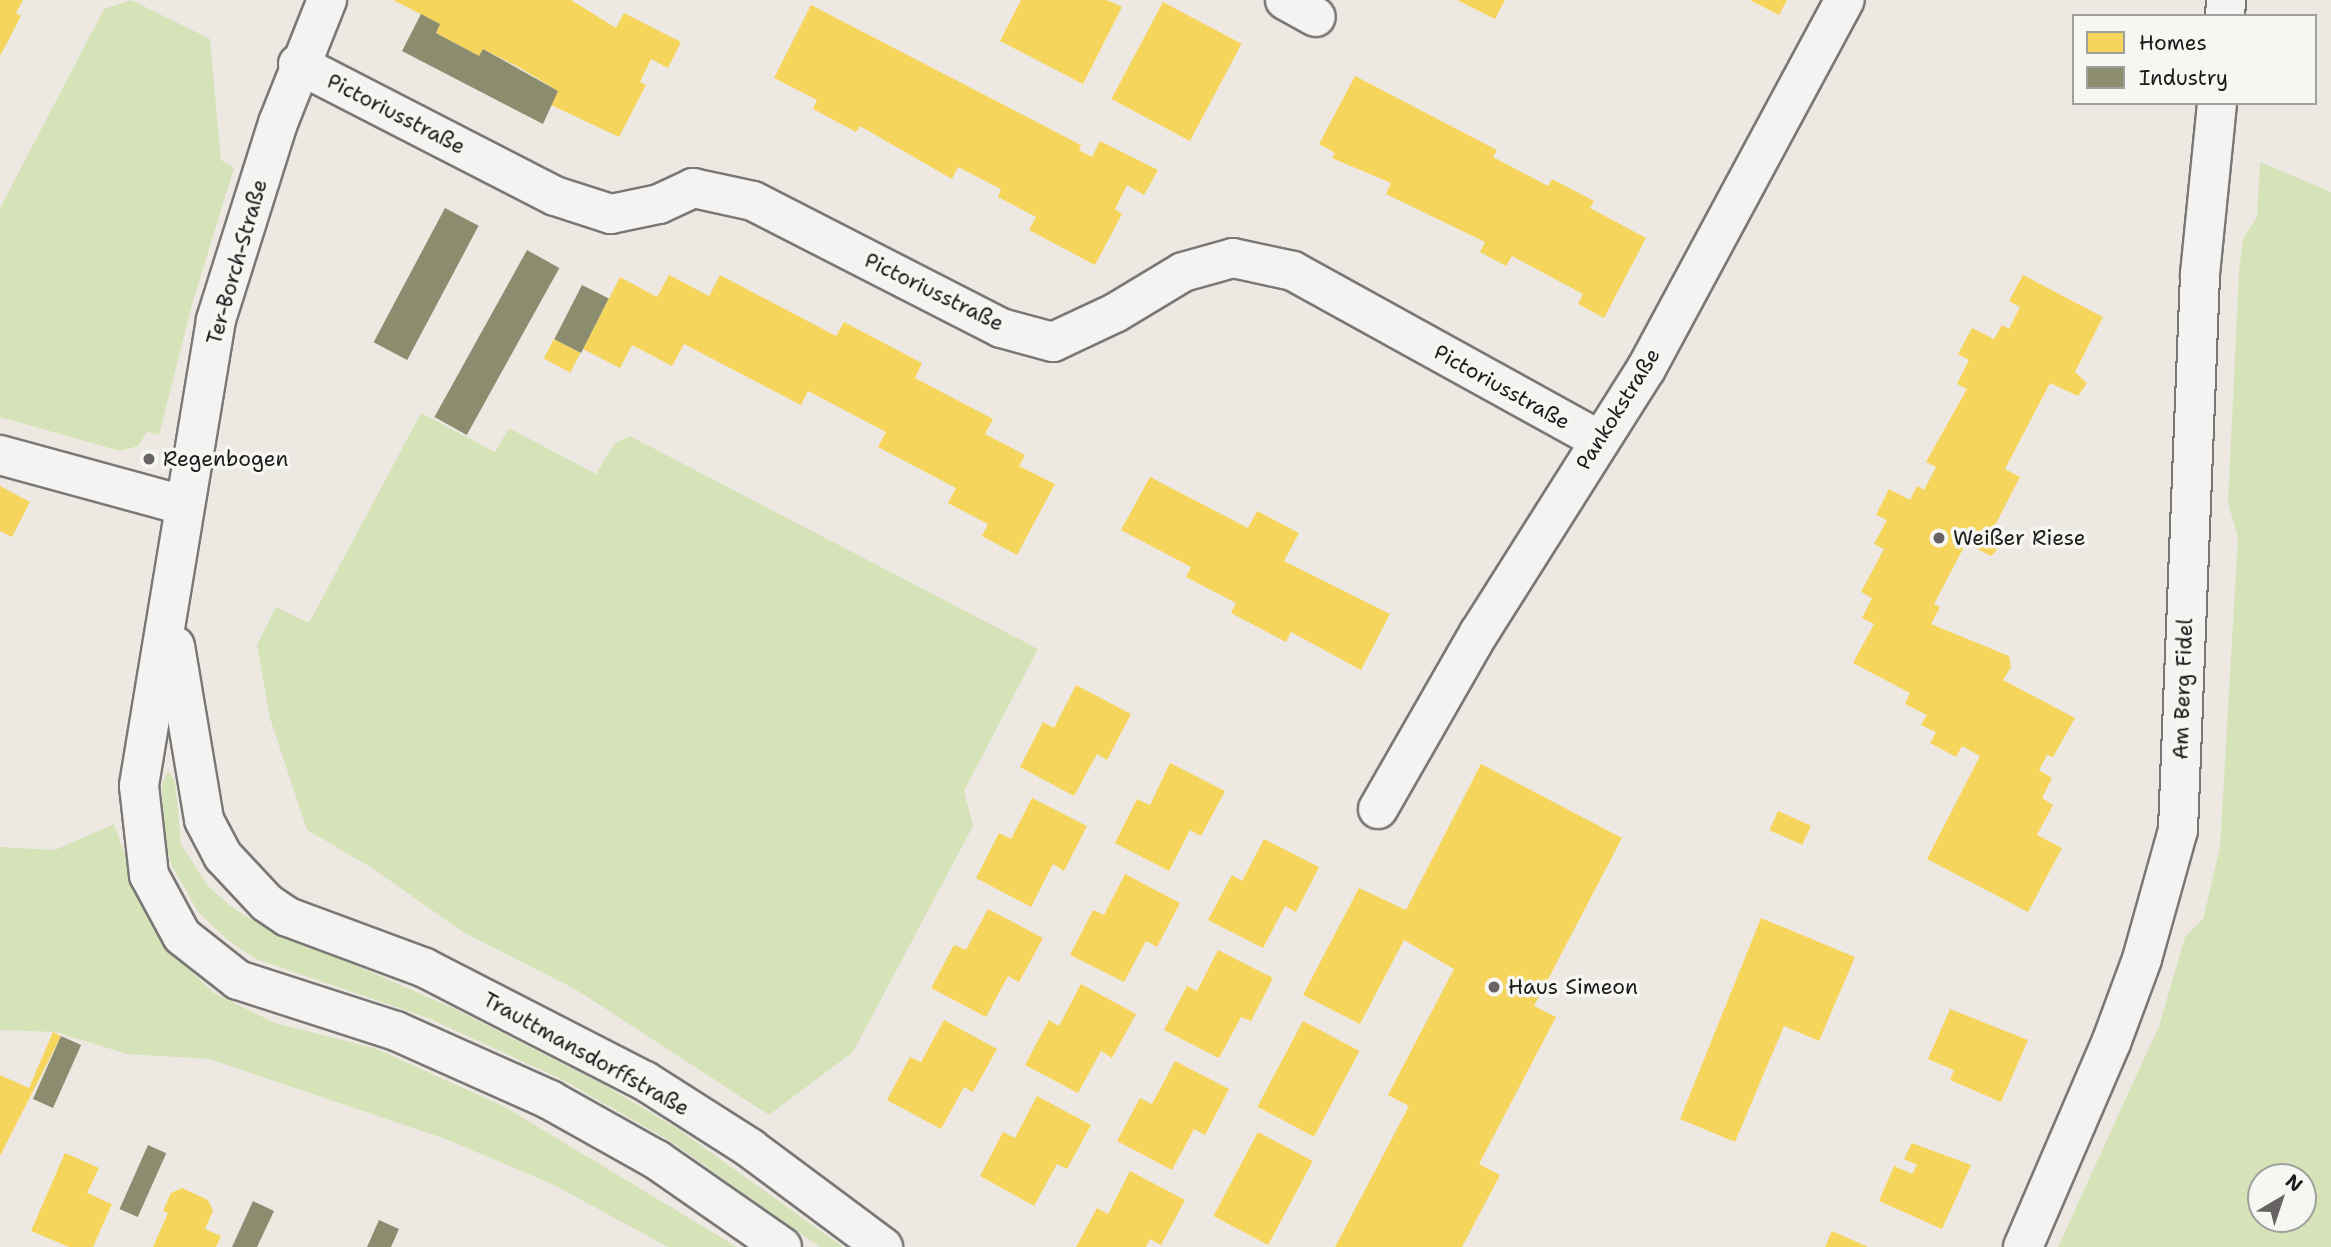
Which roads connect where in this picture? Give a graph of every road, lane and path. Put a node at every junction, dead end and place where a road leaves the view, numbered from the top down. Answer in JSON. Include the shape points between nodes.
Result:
{"nodes":[{"id":1,"x":327,"y":0,"type":"edge"},
{"id":2,"x":1845,"y":0,"type":"edge"},
{"id":3,"x":298,"y":64,"type":"junction"},
{"id":4,"x":2217,"y":105,"type":"edge"},
{"id":5,"x":1599,"y":440,"type":"junction"},
{"id":6,"x":0,"y":455,"type":"edge"},
{"id":7,"x":183,"y":505,"type":"junction"},
{"id":8,"x":171,"y":617,"type":"junction"},
{"id":9,"x":1378,"y":809,"type":"dead end"},
{"id":10,"x":267,"y":903,"type":"joint"},
{"id":11,"x":782,"y":1247,"type":"edge"},
{"id":12,"x":883,"y":1247,"type":"edge"},
{"id":13,"x":2022,"y":1247,"type":"edge"}],
"edges":[{"from":1,"to":3,"type":"street","name":"Ter-Borch-Straße"},
{"from":2,"to":5,"type":"street","name":"Pankokstraße","via":[[1646,369]]},
{"from":3,"to":5,"type":"street","name":"Pictoriusstraße","via":[[555,196],[611,214],[659,204],[693,188],[753,201],[1001,328],[1053,342],[1115,313],[1183,272],[1233,258],[1293,271]]},
{"from":3,"to":7,"type":"street","name":"Ter-Borch-Straße","via":[[216,320]]},
{"from":4,"to":13,"type":"street","name":"Am Berg Fidel","via":[[2200,274],[2178,830],[2142,959],[2111,1043]]},
{"from":5,"to":9,"type":"street","name":"Pankokstraße","via":[[1479,633]]},
{"from":6,"to":7,"type":"street"},
{"from":7,"to":8,"type":"street","name":"Ter-Borch-Straße"},
{"from":8,"to":10,"type":"street","name":"Ter-Borch-Straße","via":[[204,820],[223,856]]},
{"from":8,"to":11,"type":"street","name":"Ter-Borch-Straße","via":[[139,786],[141,839],[149,875],[182,936],[238,980],[396,1031],[550,1100],[657,1160]]},
{"from":10,"to":12,"type":"street","name":"Trauttmansdorffstraße","via":[[288,917],[425,968],[645,1082],[750,1148]]}]}
